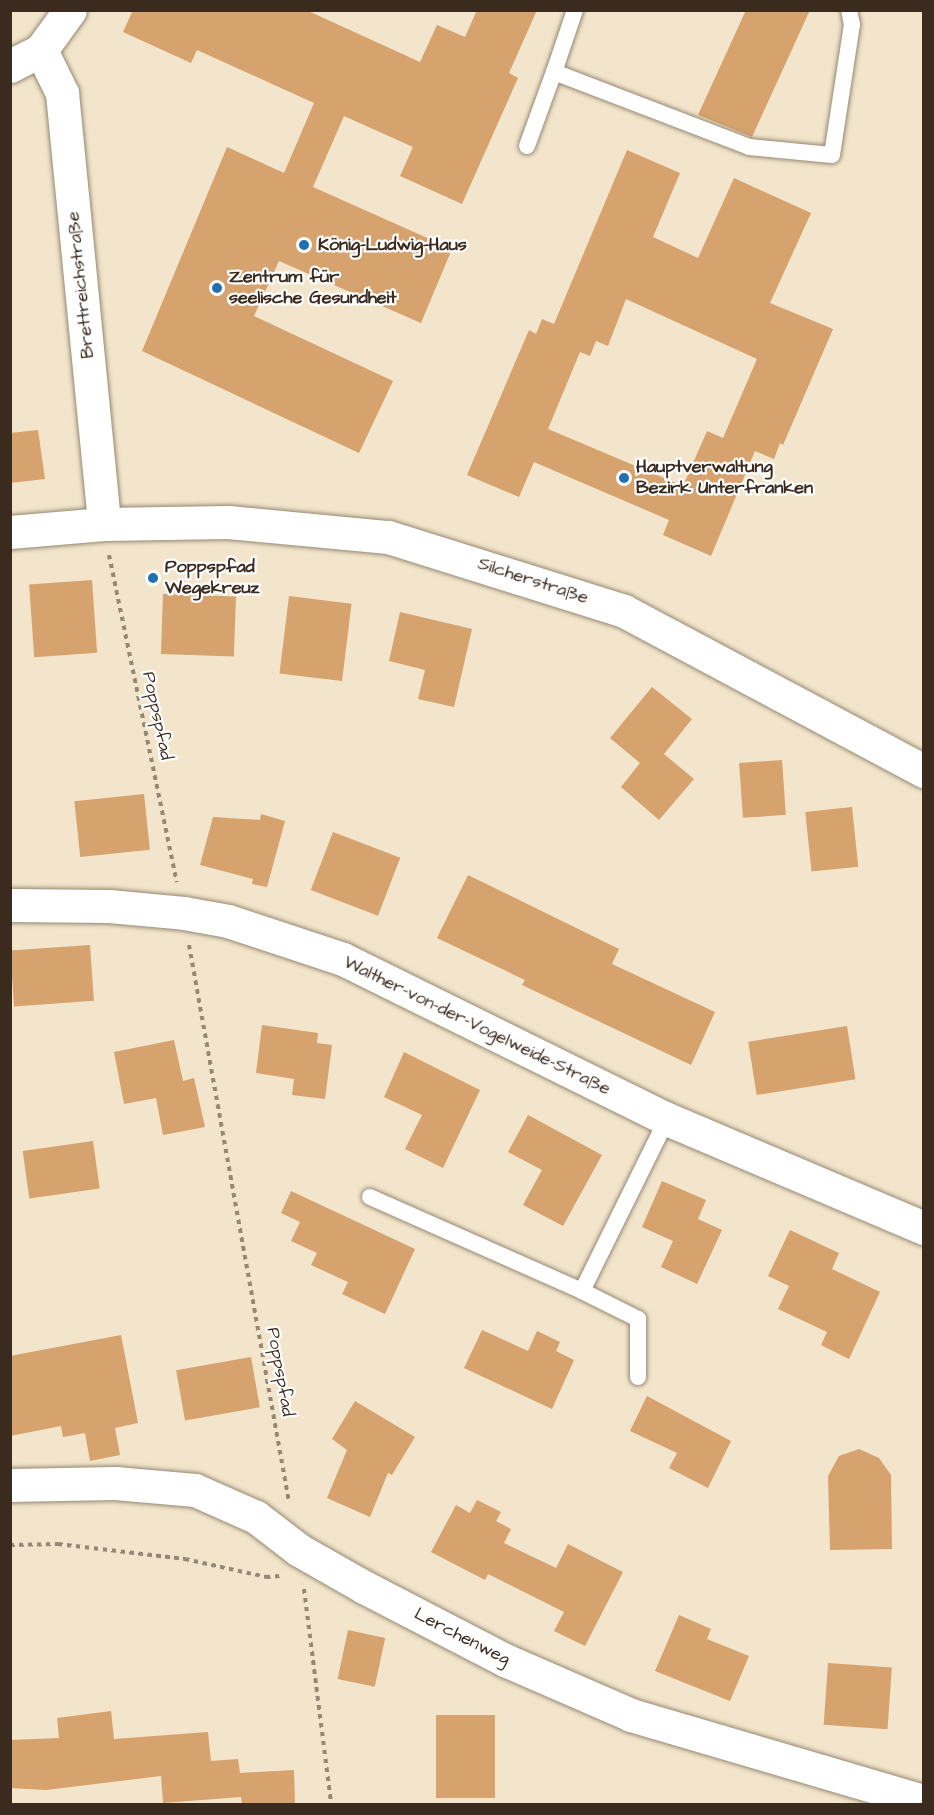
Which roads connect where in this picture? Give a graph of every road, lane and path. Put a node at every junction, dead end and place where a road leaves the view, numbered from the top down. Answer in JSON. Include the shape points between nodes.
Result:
{"nodes":[{"id":1,"x":575,"y":10,"type":"edge"},
{"id":2,"x":849,"y":10,"type":"edge"},
{"id":3,"x":69,"y":12,"type":"edge"},
{"id":4,"x":40,"y":50,"type":"junction"},
{"id":5,"x":10,"y":66,"type":"edge"},
{"id":6,"x":554,"y":72,"type":"junction"},
{"id":7,"x":527,"y":147,"type":"dead end"},
{"id":8,"x":104,"y":524,"type":"junction"},
{"id":9,"x":10,"y":532,"type":"edge"},
{"id":10,"x":924,"y":771,"type":"edge"},
{"id":11,"x":10,"y":905,"type":"edge"},
{"id":12,"x":184,"y":913,"type":"junction"},
{"id":13,"x":189,"y":947,"type":"dead end"},
{"id":14,"x":667,"y":1119,"type":"junction"},
{"id":15,"x":370,"y":1197,"type":"dead end"},
{"id":16,"x":924,"y":1228,"type":"edge"},
{"id":17,"x":582,"y":1291,"type":"junction"},
{"id":18,"x":638,"y":1377,"type":"dead end"},
{"id":19,"x":10,"y":1485,"type":"edge"},
{"id":20,"x":10,"y":1545,"type":"edge"},
{"id":21,"x":300,"y":1563,"type":"junction"},
{"id":22,"x":924,"y":1802,"type":"edge"},
{"id":23,"x":331,"y":1804,"type":"edge"}],
"edges":[{"from":1,"to":6,"type":"lane"},
{"from":2,"to":6,"type":"lane","via":[[852,25],[832,155],[749,147]]},
{"from":3,"to":4,"type":"street"},
{"from":4,"to":5,"type":"street"},
{"from":4,"to":8,"type":"street","name":"Brettreichstraße","via":[[62,93]]},
{"from":6,"to":7,"type":"lane"},
{"from":8,"to":9,"type":"street","name":"Silcherstraße"},
{"from":8,"to":10,"type":"street","name":"Silcherstraße","via":[[228,522],[388,537],[503,570],[624,611]]},
{"from":8,"to":12,"type":"path","name":"Poppspfad","via":[[112,582]]},
{"from":11,"to":12,"type":"street","name":"Walther-von-der-Vogelweide-Straße","via":[[109,906]]},
{"from":12,"to":14,"type":"street","name":"Walther-von-der-Vogelweide-Straße","via":[[228,921],[343,959]]},
{"from":13,"to":21,"type":"path","name":"Poppspfad"},
{"from":14,"to":16,"type":"street","name":"Walther-von-der-Vogelweide-Straße"},
{"from":14,"to":17,"type":"lane"},
{"from":15,"to":17,"type":"lane"},
{"from":17,"to":18,"type":"lane","via":[[638,1319]]},
{"from":19,"to":21,"type":"street","name":"Lerchenweg","via":[[115,1483],[195,1490],[256,1517]]},
{"from":20,"to":21,"type":"path","via":[[58,1544],[185,1559],[266,1577]]},
{"from":21,"to":22,"type":"street","name":"Lerchenweg","via":[[631,1715]]},
{"from":21,"to":23,"type":"path","name":"Poppspfad"}]}
